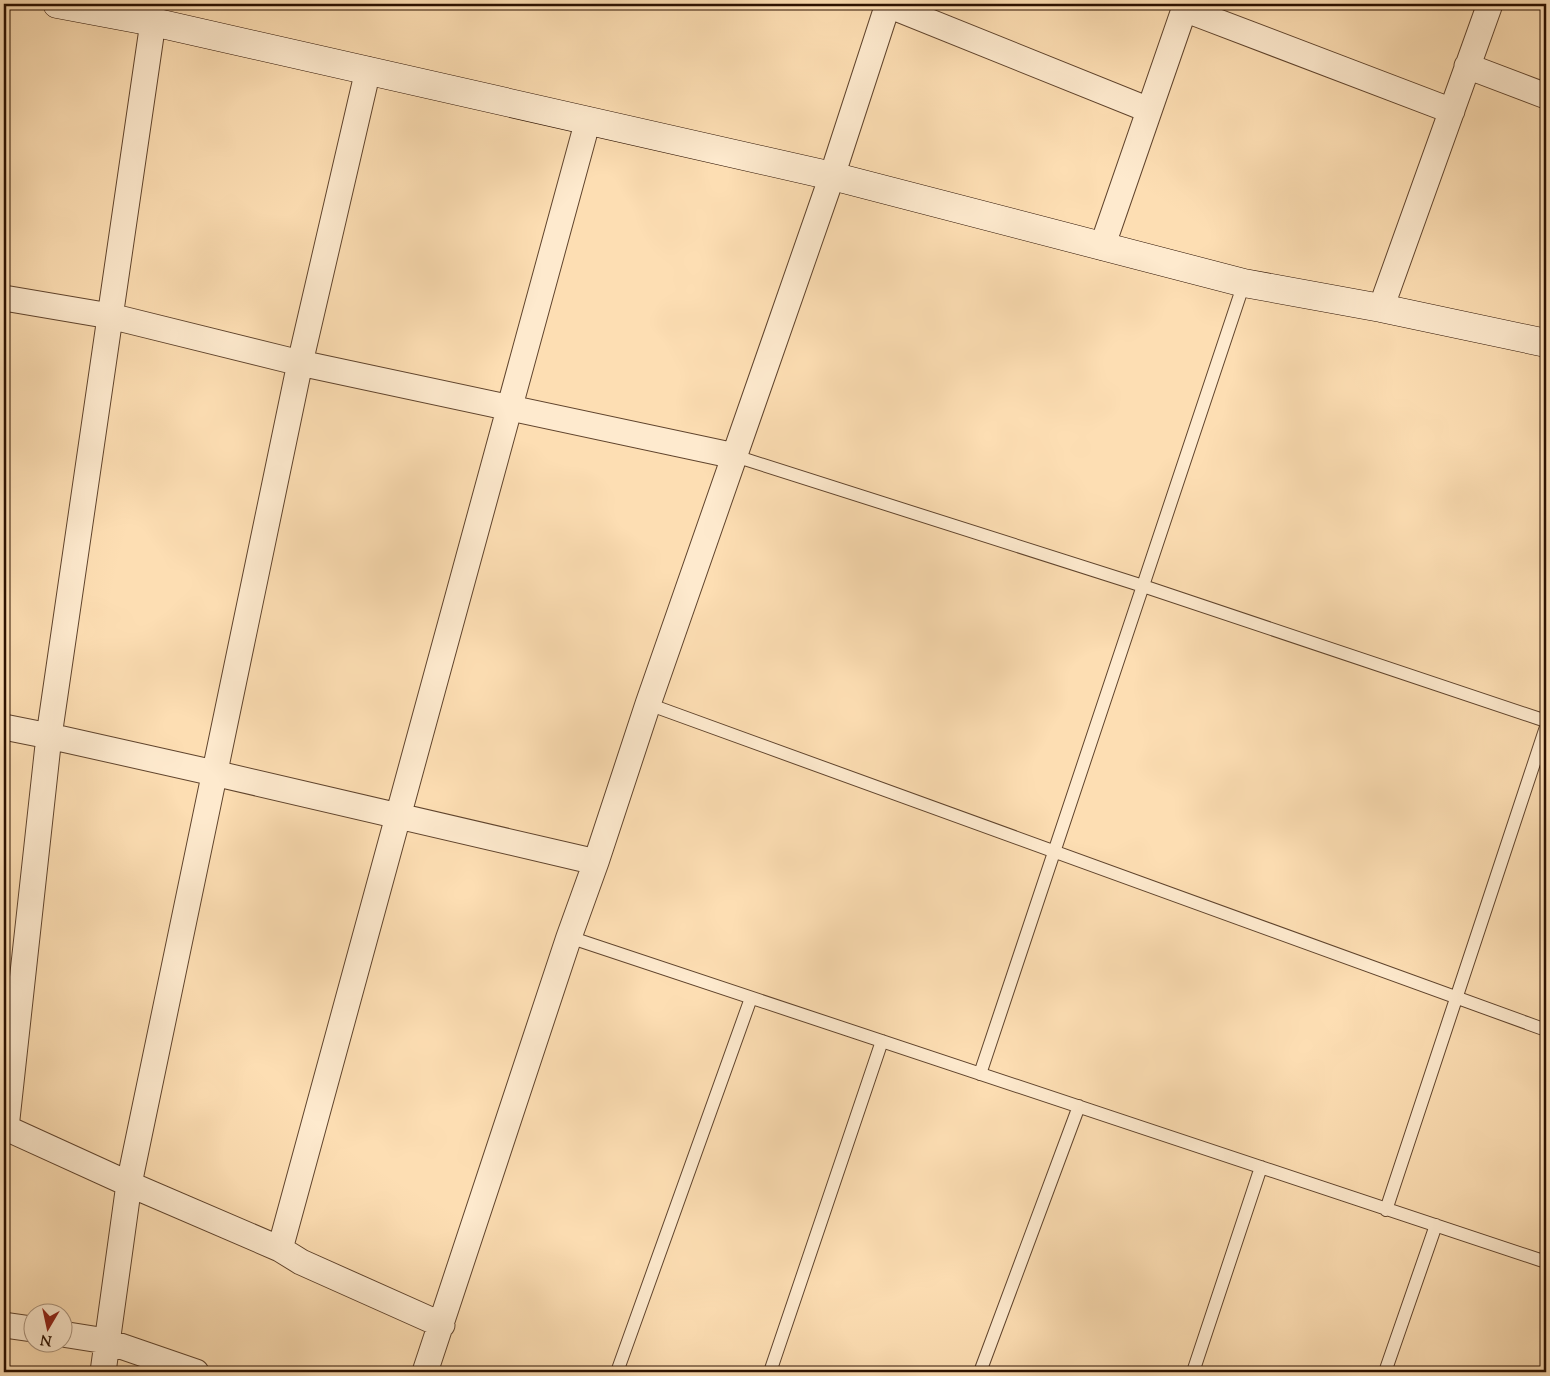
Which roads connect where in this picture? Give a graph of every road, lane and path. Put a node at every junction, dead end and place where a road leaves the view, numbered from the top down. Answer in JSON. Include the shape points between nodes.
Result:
{"nodes":[{"id":1,"x":56,"y":4,"type":"edge"},
{"id":2,"x":888,"y":4,"type":"edge"},
{"id":3,"x":1490,"y":4,"type":"edge"},
{"id":4,"x":1185,"y":6,"type":"edge"},
{"id":5,"x":153,"y":22,"type":"junction"},
{"id":6,"x":1467,"y":66,"type":"junction"},
{"id":7,"x":368,"y":70,"type":"junction"},
{"id":8,"x":1546,"y":96,"type":"edge"},
{"id":9,"x":1149,"y":110,"type":"junction"},
{"id":10,"x":1452,"y":111,"type":"junction"},
{"id":11,"x":588,"y":120,"type":"junction"},
{"id":12,"x":832,"y":176,"type":"junction"},
{"id":13,"x":1102,"y":247,"type":"junction"},
{"id":14,"x":1244,"y":283,"type":"junction"},
{"id":15,"x":4,"y":298,"type":"edge"},
{"id":16,"x":1381,"y":308,"type":"junction"},
{"id":17,"x":110,"y":316,"type":"junction"},
{"id":18,"x":1546,"y":344,"type":"edge"},
{"id":19,"x":300,"y":363,"type":"junction"},
{"id":20,"x":509,"y":407,"type":"junction"},
{"id":21,"x":736,"y":456,"type":"junction"},
{"id":22,"x":1143,"y":586,"type":"junction"},
{"id":23,"x":648,"y":704,"type":"junction"},
{"id":24,"x":1546,"y":720,"type":"edge"},
{"id":25,"x":1546,"y":727,"type":"edge"},
{"id":26,"x":4,"y":728,"type":"edge"},
{"id":27,"x":49,"y":736,"type":"junction"},
{"id":28,"x":214,"y":773,"type":"junction"},
{"id":29,"x":398,"y":816,"type":"junction"},
{"id":30,"x":1054,"y":851,"type":"junction"},
{"id":31,"x":596,"y":862,"type":"junction"},
{"id":32,"x":569,"y":937,"type":"junction"},
{"id":33,"x":751,"y":998,"type":"junction"},
{"id":34,"x":1456,"y":998,"type":"junction"},
{"id":35,"x":1546,"y":1030,"type":"edge"},
{"id":36,"x":882,"y":1041,"type":"junction"},
{"id":37,"x":980,"y":1074,"type":"junction"},
{"id":38,"x":1079,"y":1106,"type":"junction"},
{"id":39,"x":5,"y":1127,"type":"edge"},
{"id":40,"x":1261,"y":1167,"type":"junction"},
{"id":41,"x":129,"y":1184,"type":"junction"},
{"id":42,"x":1386,"y":1210,"type":"junction"},
{"id":43,"x":1436,"y":1225,"type":"junction"},
{"id":44,"x":280,"y":1249,"type":"junction"},
{"id":45,"x":1546,"y":1262,"type":"edge"},
{"id":46,"x":4,"y":1324,"type":"edge"},
{"id":47,"x":442,"y":1326,"type":"junction"},
{"id":48,"x":22,"y":1327,"type":"edge"},
{"id":49,"x":72,"y":1336,"type":"edge"},
{"id":50,"x":106,"y":1341,"type":"junction"},
{"id":51,"x":103,"y":1372,"type":"edge"},
{"id":52,"x":196,"y":1372,"type":"edge"},
{"id":53,"x":425,"y":1372,"type":"edge"},
{"id":54,"x":617,"y":1372,"type":"edge"},
{"id":55,"x":770,"y":1372,"type":"edge"},
{"id":56,"x":980,"y":1372,"type":"edge"},
{"id":57,"x":1193,"y":1372,"type":"edge"},
{"id":58,"x":1385,"y":1372,"type":"edge"}],
"edges":[{"from":1,"to":5,"type":"street"},
{"from":2,"to":9,"type":"street"},
{"from":2,"to":12,"type":"street"},
{"from":3,"to":6,"type":"street"},
{"from":4,"to":9,"type":"street"},
{"from":4,"to":10,"type":"street"},
{"from":5,"to":7,"type":"street"},
{"from":5,"to":17,"type":"street"},
{"from":6,"to":8,"type":"street"},
{"from":6,"to":10,"type":"street"},
{"from":7,"to":11,"type":"street"},
{"from":7,"to":19,"type":"street"},
{"from":9,"to":13,"type":"street"},
{"from":10,"to":16,"type":"street"},
{"from":11,"to":12,"type":"street"},
{"from":11,"to":20,"type":"street"},
{"from":12,"to":13,"type":"street"},
{"from":12,"to":21,"type":"street"},
{"from":13,"to":14,"type":"street"},
{"from":14,"to":16,"type":"street"},
{"from":14,"to":22,"type":"lane"},
{"from":15,"to":17,"type":"street"},
{"from":16,"to":18,"type":"street"},
{"from":17,"to":19,"type":"street"},
{"from":17,"to":27,"type":"street"},
{"from":19,"to":20,"type":"street"},
{"from":19,"to":28,"type":"street"},
{"from":20,"to":21,"type":"street"},
{"from":20,"to":29,"type":"street"},
{"from":21,"to":22,"type":"lane"},
{"from":21,"to":23,"type":"street"},
{"from":22,"to":24,"type":"lane"},
{"from":22,"to":30,"type":"lane"},
{"from":23,"to":30,"type":"lane"},
{"from":23,"to":31,"type":"street"},
{"from":25,"to":34,"type":"lane"},
{"from":26,"to":27,"type":"street"},
{"from":27,"to":28,"type":"street"},
{"from":27,"to":39,"type":"street"},
{"from":28,"to":29,"type":"street"},
{"from":28,"to":41,"type":"street"},
{"from":29,"to":31,"type":"street"},
{"from":29,"to":44,"type":"street"},
{"from":30,"to":34,"type":"lane"},
{"from":30,"to":37,"type":"lane"},
{"from":31,"to":32,"type":"street"},
{"from":32,"to":33,"type":"lane"},
{"from":32,"to":47,"type":"street"},
{"from":33,"to":36,"type":"lane"},
{"from":33,"to":54,"type":"lane"},
{"from":34,"to":35,"type":"lane"},
{"from":34,"to":42,"type":"lane"},
{"from":36,"to":37,"type":"lane"},
{"from":36,"to":55,"type":"lane"},
{"from":37,"to":38,"type":"lane"},
{"from":38,"to":40,"type":"lane"},
{"from":38,"to":56,"type":"lane"},
{"from":39,"to":41,"type":"street"},
{"from":40,"to":42,"type":"lane"},
{"from":40,"to":57,"type":"lane"},
{"from":41,"to":44,"type":"street"},
{"from":41,"to":50,"type":"street"},
{"from":42,"to":43,"type":"lane"},
{"from":43,"to":45,"type":"lane"},
{"from":43,"to":58,"type":"lane"},
{"from":44,"to":47,"type":"street","via":[[301,1262]]},
{"from":46,"to":48,"type":"street"},
{"from":47,"to":53,"type":"street"},
{"from":49,"to":50,"type":"street"},
{"from":50,"to":51,"type":"street"},
{"from":50,"to":52,"type":"street"}]}
